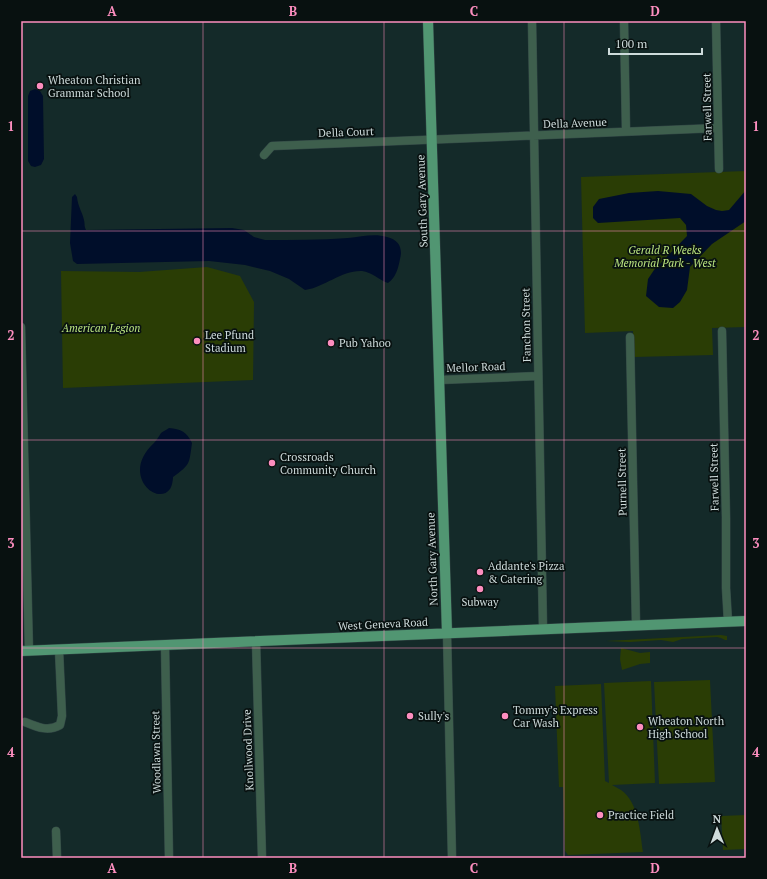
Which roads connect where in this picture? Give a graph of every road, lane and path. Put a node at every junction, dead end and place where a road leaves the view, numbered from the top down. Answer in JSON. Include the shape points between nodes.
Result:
{"nodes":[{"id":1,"x":428,"y":21,"type":"edge"},
{"id":2,"x":532,"y":21,"type":"edge"},
{"id":3,"x":624,"y":21,"type":"edge"},
{"id":4,"x":716,"y":21,"type":"edge"},
{"id":5,"x":718,"y":128,"type":"junction"},
{"id":6,"x":626,"y":132,"type":"junction"},
{"id":7,"x":534,"y":135,"type":"junction"},
{"id":8,"x":432,"y":140,"type":"junction"},
{"id":9,"x":264,"y":155,"type":"dead end"},
{"id":10,"x":719,"y":169,"type":"dead end"},
{"id":11,"x":21,"y":327,"type":"edge"},
{"id":12,"x":722,"y":331,"type":"dead end"},
{"id":13,"x":630,"y":337,"type":"dead end"},
{"id":14,"x":538,"y":376,"type":"junction"},
{"id":15,"x":438,"y":380,"type":"junction"},
{"id":16,"x":746,"y":621,"type":"edge"},
{"id":17,"x":728,"y":622,"type":"junction"},
{"id":18,"x":636,"y":626,"type":"junction"},
{"id":19,"x":543,"y":629,"type":"junction"},
{"id":20,"x":447,"y":633,"type":"junction"},
{"id":21,"x":256,"y":641,"type":"junction"},
{"id":22,"x":165,"y":645,"type":"junction"},
{"id":23,"x":59,"y":650,"type":"junction"},
{"id":24,"x":25,"y":651,"type":"edge"},
{"id":25,"x":25,"y":722,"type":"dead end"},
{"id":26,"x":56,"y":831,"type":"dead end"},
{"id":27,"x":57,"y":858,"type":"edge"},
{"id":28,"x":169,"y":858,"type":"edge"},
{"id":29,"x":262,"y":858,"type":"edge"},
{"id":30,"x":452,"y":858,"type":"edge"}],
"edges":[{"from":1,"to":8,"type":"main road","name":"South Gary Avenue"},
{"from":2,"to":7,"type":"street","name":"Fanchon Street"},
{"from":3,"to":6,"type":"street"},
{"from":4,"to":5,"type":"street","name":"Farwell Street"},
{"from":5,"to":6,"type":"street","name":"Della Avenue"},
{"from":5,"to":10,"type":"street","name":"Farwell Street"},
{"from":6,"to":7,"type":"street","name":"Della Avenue"},
{"from":7,"to":8,"type":"street","name":"Della Avenue"},
{"from":7,"to":14,"type":"street","name":"Fanchon Street"},
{"from":8,"to":9,"type":"street","name":"Della Court","via":[[272,146]]},
{"from":8,"to":15,"type":"main road","name":"South Gary Avenue"},
{"from":11,"to":24,"type":"street"},
{"from":12,"to":17,"type":"street","name":"Farwell Street"},
{"from":13,"to":18,"type":"street","name":"Purnell Street"},
{"from":14,"to":15,"type":"street","name":"Mellor Road"},
{"from":14,"to":19,"type":"street","name":"Fanchon Street"},
{"from":15,"to":20,"type":"main road","name":"North Gary Avenue"},
{"from":16,"to":17,"type":"main road","name":"West Geneva Road"},
{"from":17,"to":18,"type":"main road","name":"West Geneva Road"},
{"from":18,"to":19,"type":"main road","name":"West Geneva Road"},
{"from":19,"to":20,"type":"main road","name":"West Geneva Road"},
{"from":20,"to":21,"type":"main road","name":"West Geneva Road"},
{"from":20,"to":30,"type":"street","name":"North Gary Avenue"},
{"from":21,"to":22,"type":"main road","name":"West Geneva Road"},
{"from":21,"to":29,"type":"street","name":"Knollwood Drive"},
{"from":22,"to":23,"type":"main road","name":"West Geneva Road"},
{"from":22,"to":28,"type":"street","name":"Woodlawn Street"},
{"from":23,"to":24,"type":"main road","name":"West Geneva Road"},
{"from":23,"to":25,"type":"street","via":[[62,716],[60,725],[53,729],[39,728]]},
{"from":26,"to":27,"type":"street"}]}
